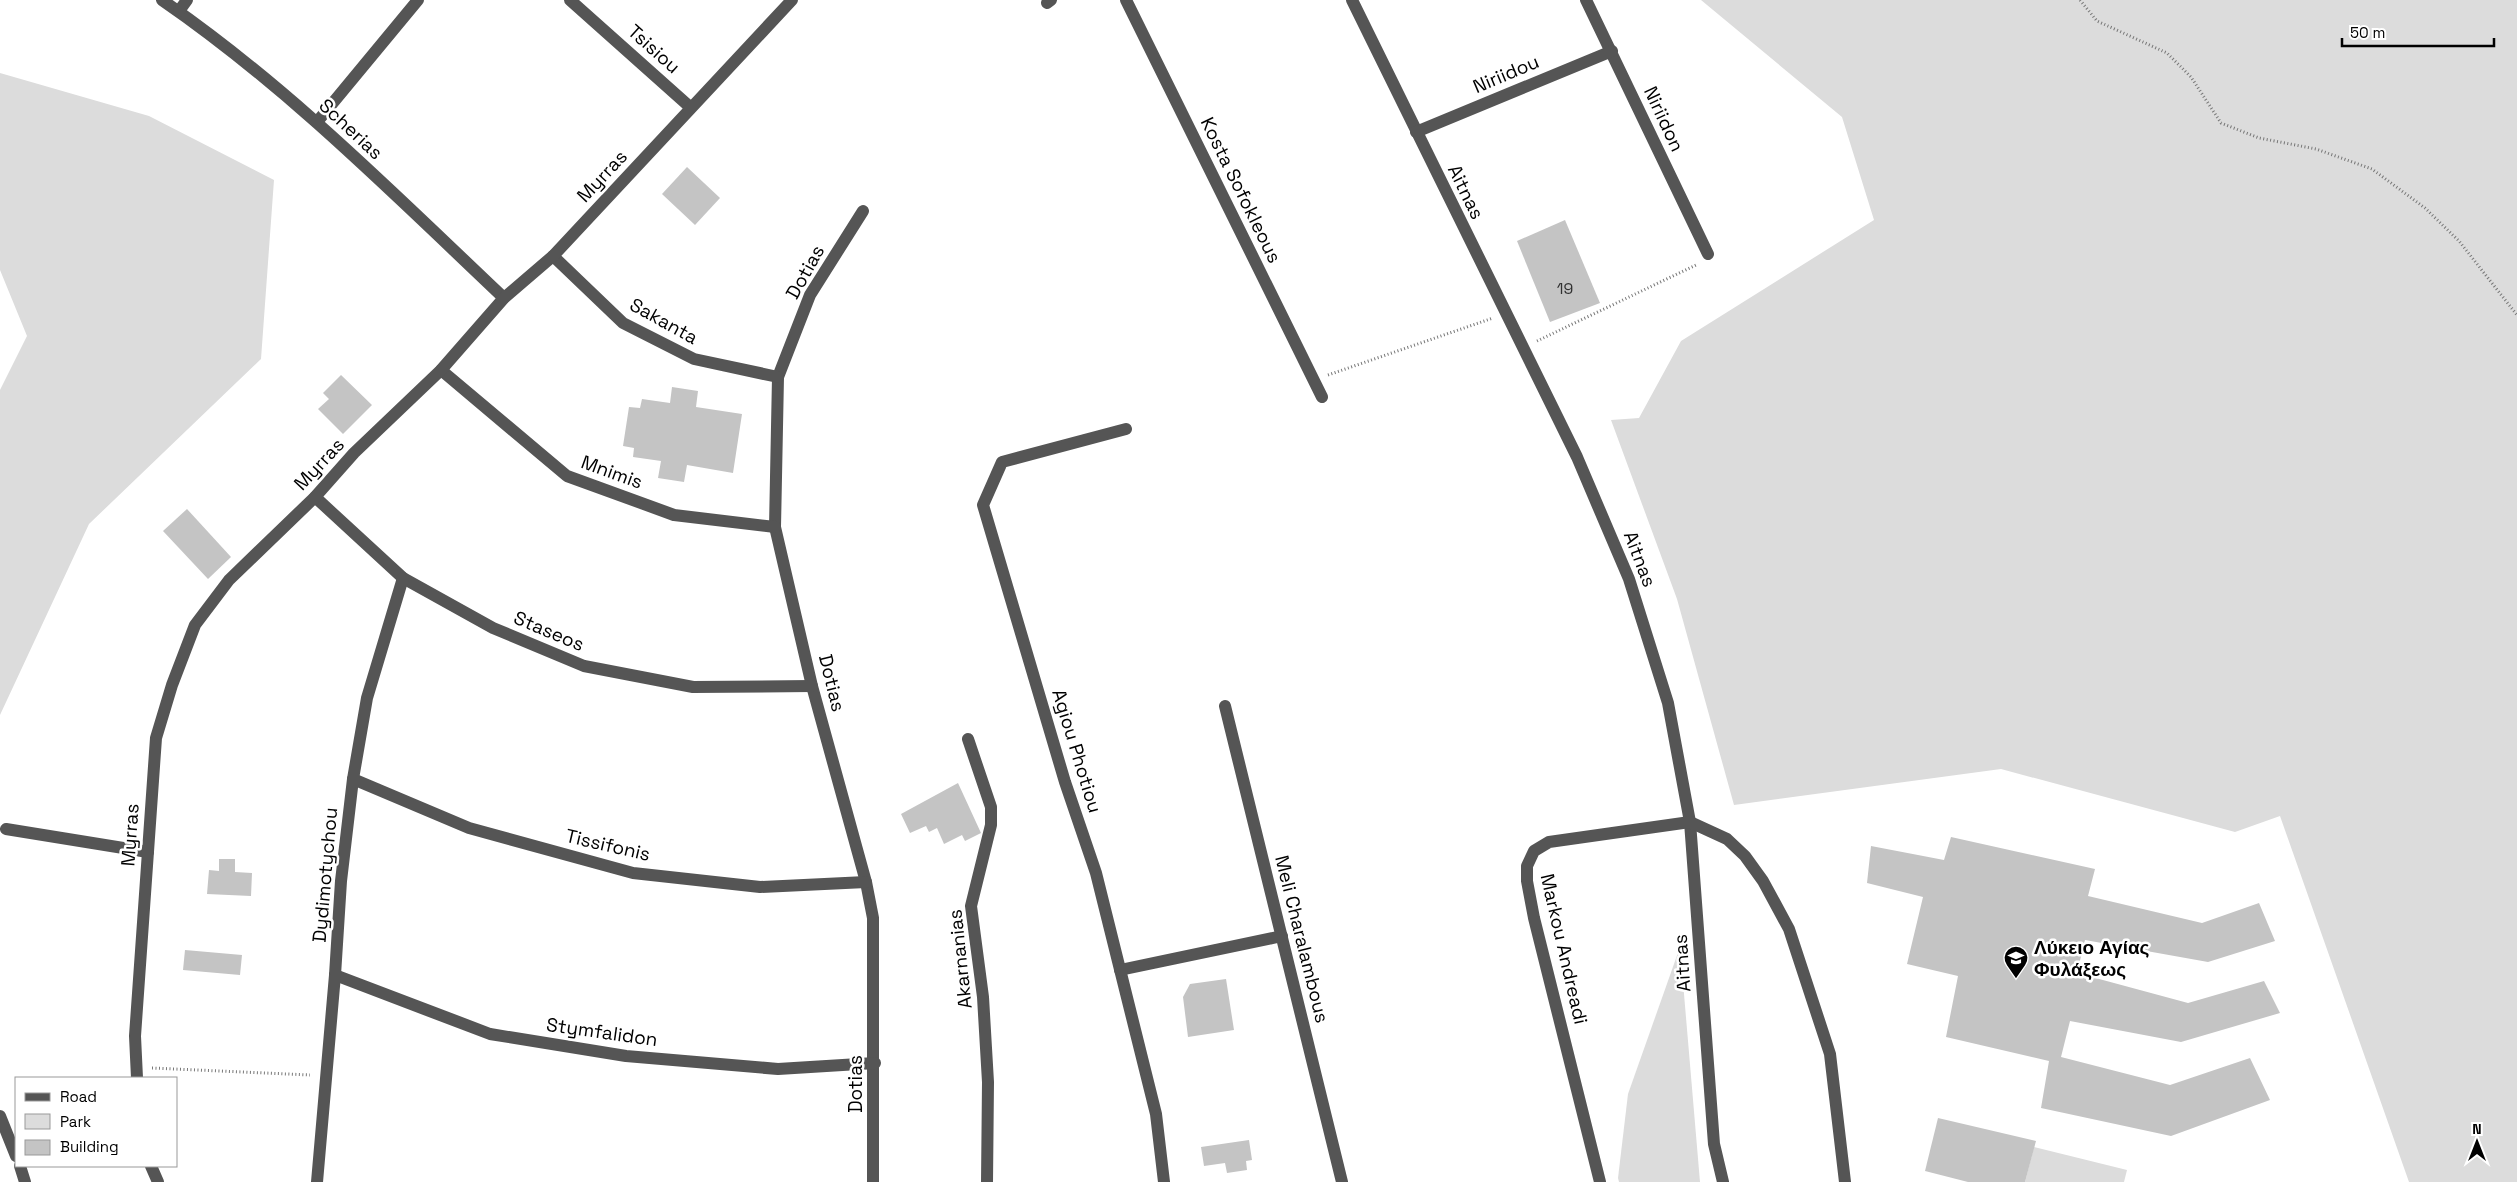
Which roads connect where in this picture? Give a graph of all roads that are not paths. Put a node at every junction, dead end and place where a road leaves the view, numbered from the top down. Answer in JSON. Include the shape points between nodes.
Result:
{"nodes":[{"id":1,"x":162,"y":0,"type":"edge"},
{"id":2,"x":187,"y":0,"type":"edge"},
{"id":3,"x":418,"y":0,"type":"edge"},
{"id":4,"x":570,"y":0,"type":"edge"},
{"id":5,"x":792,"y":0,"type":"edge"},
{"id":6,"x":1126,"y":0,"type":"edge"},
{"id":7,"x":1352,"y":0,"type":"edge"},
{"id":8,"x":1586,"y":0,"type":"edge"},
{"id":9,"x":178,"y":11,"type":"junction"},
{"id":10,"x":1612,"y":51,"type":"junction"},
{"id":11,"x":690,"y":107,"type":"junction"},
{"id":12,"x":317,"y":122,"type":"junction"},
{"id":13,"x":1416,"y":132,"type":"junction"},
{"id":14,"x":863,"y":211,"type":"dead end"},
{"id":15,"x":1708,"y":254,"type":"road end"},
{"id":16,"x":553,"y":256,"type":"junction"},
{"id":17,"x":504,"y":298,"type":"junction"},
{"id":18,"x":441,"y":370,"type":"junction"},
{"id":19,"x":778,"y":377,"type":"junction"},
{"id":20,"x":1322,"y":397,"type":"dead end"},
{"id":21,"x":1126,"y":429,"type":"dead end"},
{"id":22,"x":315,"y":497,"type":"junction"},
{"id":23,"x":775,"y":527,"type":"junction"},
{"id":24,"x":403,"y":578,"type":"junction"},
{"id":25,"x":812,"y":686,"type":"junction"},
{"id":26,"x":1225,"y":706,"type":"dead end"},
{"id":27,"x":968,"y":739,"type":"dead end"},
{"id":28,"x":353,"y":779,"type":"junction"},
{"id":29,"x":1690,"y":822,"type":"junction"},
{"id":30,"x":6,"y":829,"type":"dead end"},
{"id":31,"x":148,"y":852,"type":"junction"},
{"id":32,"x":866,"y":882,"type":"junction"},
{"id":33,"x":1282,"y":936,"type":"junction"},
{"id":34,"x":1120,"y":970,"type":"junction"},
{"id":35,"x":335,"y":975,"type":"junction"},
{"id":36,"x":875,"y":1063,"type":"junction"},
{"id":37,"x":136,"y":1073,"type":"edge"},
{"id":38,"x":0,"y":1116,"type":"edge"},
{"id":39,"x":15,"y":1154,"type":"edge"},
{"id":40,"x":20,"y":1167,"type":"edge"},
{"id":41,"x":151,"y":1167,"type":"edge"},
{"id":42,"x":25,"y":1182,"type":"edge"},
{"id":43,"x":158,"y":1182,"type":"edge"},
{"id":44,"x":317,"y":1182,"type":"edge"},
{"id":45,"x":873,"y":1182,"type":"edge"},
{"id":46,"x":987,"y":1182,"type":"edge"},
{"id":47,"x":1164,"y":1182,"type":"edge"},
{"id":48,"x":1342,"y":1182,"type":"edge"},
{"id":49,"x":1600,"y":1182,"type":"edge"},
{"id":50,"x":1723,"y":1182,"type":"edge"},
{"id":51,"x":1846,"y":1182,"type":"edge"}],
"edges":[{"from":1,"to":9,"type":"street","name":"Scherias"},
{"from":2,"to":9,"type":"street"},
{"from":3,"to":12,"type":"street"},
{"from":4,"to":11,"type":"street","name":"Tsisiou"},
{"from":5,"to":11,"type":"street","name":"Myrras"},
{"from":6,"to":20,"type":"street","name":"Kosta Sofokleous"},
{"from":7,"to":13,"type":"street","name":"Aitnas"},
{"from":8,"to":10,"type":"street","name":"Niriidon"},
{"from":9,"to":12,"type":"street","name":"Scherias"},
{"from":10,"to":13,"type":"street","name":"Niriidou"},
{"from":10,"to":15,"type":"street","name":"Niriidon"},
{"from":11,"to":16,"type":"street","name":"Myrras"},
{"from":12,"to":17,"type":"street","name":"Scherias"},
{"from":13,"to":29,"type":"street","name":"Aitnas","via":[[1577,457],[1629,579],[1668,703]]},
{"from":14,"to":19,"type":"street","name":"Dotias","via":[[810,295]]},
{"from":16,"to":17,"type":"street","name":"Myrras"},
{"from":16,"to":19,"type":"street","name":"Sakanta","via":[[623,322],[694,359]]},
{"from":17,"to":18,"type":"street","name":"Myrras"},
{"from":18,"to":22,"type":"street","name":"Myrras","via":[[354,453]]},
{"from":18,"to":23,"type":"street","name":"Mnimis","via":[[567,476],[674,515]]},
{"from":19,"to":23,"type":"street","name":"Dotias"},
{"from":21,"to":34,"type":"street","name":"Agiou Photiou","via":[[1002,462],[984,505],[1096,873]]},
{"from":22,"to":24,"type":"street","name":"Staseos"},
{"from":22,"to":31,"type":"street","name":"Myrras","via":[[229,580],[195,625],[156,738]]},
{"from":23,"to":25,"type":"street","name":"Dotias"},
{"from":24,"to":25,"type":"street","name":"Staseos","via":[[493,628],[584,666],[692,687]]},
{"from":24,"to":28,"type":"street","name":"Dydimotychou","via":[[367,698]]},
{"from":25,"to":32,"type":"street","name":"Dotias"},
{"from":26,"to":33,"type":"street","name":"Meli Charalambous"},
{"from":27,"to":46,"type":"street","name":"Akarnanias","via":[[991,807],[991,825],[971,906],[983,998],[988,1082]]},
{"from":28,"to":32,"type":"street","name":"Tissifonis","via":[[469,828],[633,873],[760,887]]},
{"from":28,"to":35,"type":"street","name":"Dydimotychou","via":[[341,881]]},
{"from":29,"to":49,"type":"street","name":"Markou Andreadi","via":[[1548,842],[1534,850],[1527,866],[1534,918]]},
{"from":29,"to":50,"type":"street","name":"Aitnas","via":[[1714,1144]]},
{"from":29,"to":51,"type":"street","via":[[1726,839],[1746,856],[1789,929],[1830,1054]]},
{"from":30,"to":31,"type":"street"},
{"from":31,"to":37,"type":"street","name":"Myrras","via":[[135,1036]]},
{"from":32,"to":36,"type":"street","name":"Dotias","via":[[873,918]]},
{"from":33,"to":34,"type":"street"},
{"from":33,"to":48,"type":"street","name":"Meli Charalambous"},
{"from":34,"to":47,"type":"street","name":"Agiou Photiou","via":[[1156,1114]]},
{"from":35,"to":36,"type":"street","name":"Stymfalidon","via":[[490,1034],[626,1056],[778,1070]]},
{"from":35,"to":44,"type":"street","name":"Dydimotychou"},
{"from":36,"to":45,"type":"street","name":"Dotias"},
{"from":38,"to":39,"type":"street"},
{"from":40,"to":42,"type":"street"},
{"from":41,"to":43,"type":"street"}]}
